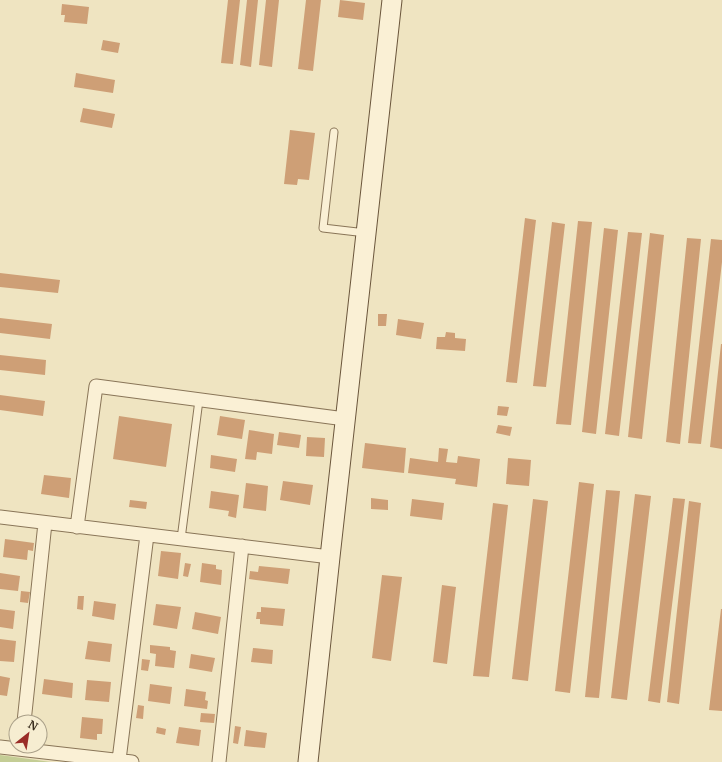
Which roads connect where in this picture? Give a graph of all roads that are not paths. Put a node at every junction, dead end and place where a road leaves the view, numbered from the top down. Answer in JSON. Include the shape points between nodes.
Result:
{"nodes":[{"id":1,"x":392,"y":0,"type":"edge"},
{"id":2,"x":334,"y":132,"type":"dead end"},
{"id":3,"x":366,"y":233,"type":"junction"},
{"id":4,"x":199,"y":400,"type":"junction"},
{"id":5,"x":345,"y":419,"type":"junction"},
{"id":6,"x":0,"y":517,"type":"edge"},
{"id":7,"x":45,"y":523,"type":"junction"},
{"id":8,"x":76,"y":526,"type":"junction"},
{"id":9,"x":147,"y":535,"type":"junction"},
{"id":10,"x":181,"y":539,"type":"junction"},
{"id":11,"x":242,"y":546,"type":"junction"},
{"id":12,"x":330,"y":557,"type":"junction"},
{"id":13,"x":25,"y":714,"type":"edge"},
{"id":14,"x":48,"y":753,"type":"edge"},
{"id":15,"x":73,"y":758,"type":"edge"},
{"id":16,"x":125,"y":761,"type":"edge"},
{"id":17,"x":219,"y":762,"type":"edge"},
{"id":18,"x":308,"y":762,"type":"edge"}],
"edges":[{"from":1,"to":3,"type":"street"},
{"from":2,"to":3,"type":"lane","via":[[322,228]]},
{"from":3,"to":5,"type":"street"},
{"from":4,"to":5,"type":"street"},
{"from":4,"to":8,"type":"street","via":[[96,386]]},
{"from":4,"to":10,"type":"lane"},
{"from":5,"to":12,"type":"street"},
{"from":6,"to":7,"type":"street"},
{"from":7,"to":8,"type":"street"},
{"from":7,"to":13,"type":"street"},
{"from":8,"to":9,"type":"street"},
{"from":9,"to":10,"type":"street"},
{"from":9,"to":16,"type":"street"},
{"from":10,"to":11,"type":"street"},
{"from":11,"to":12,"type":"street"},
{"from":11,"to":17,"type":"street"},
{"from":12,"to":18,"type":"street"},
{"from":14,"to":15,"type":"street"},
{"from":15,"to":16,"type":"street"}]}
